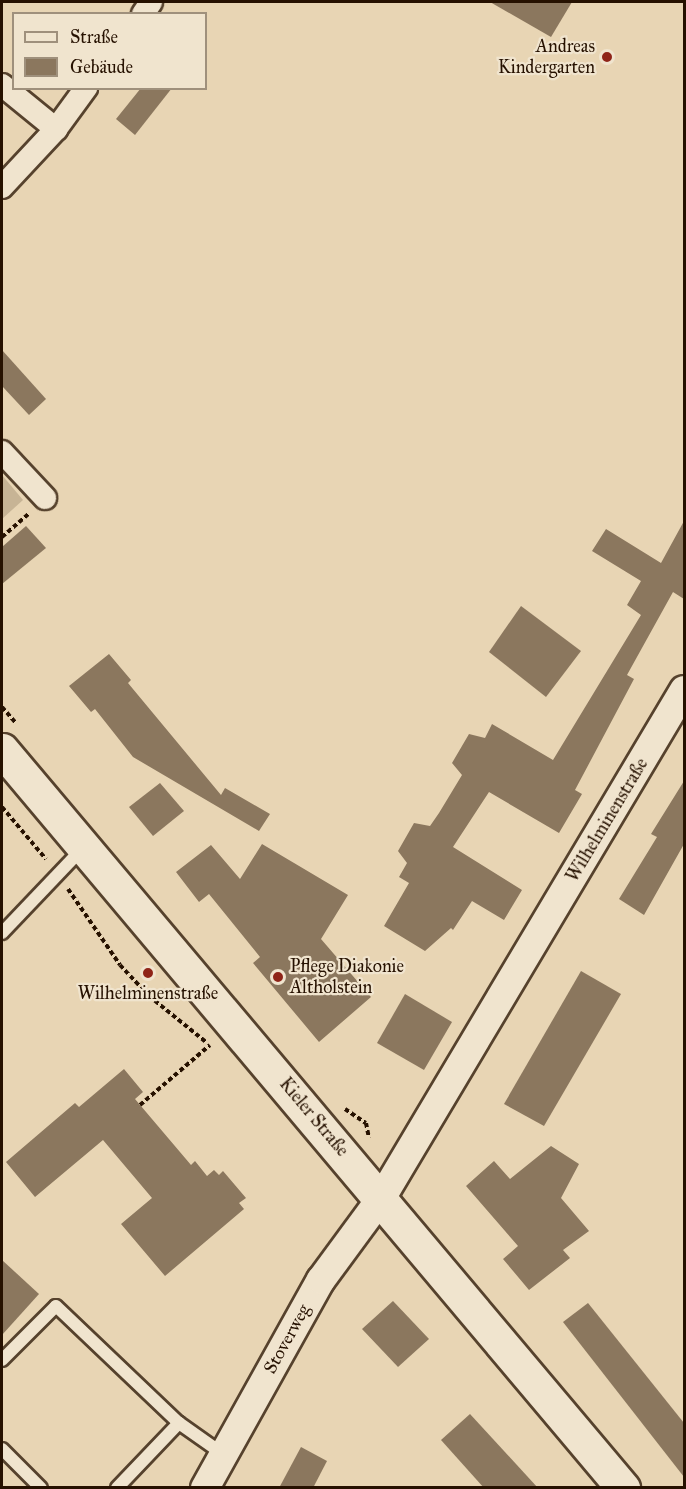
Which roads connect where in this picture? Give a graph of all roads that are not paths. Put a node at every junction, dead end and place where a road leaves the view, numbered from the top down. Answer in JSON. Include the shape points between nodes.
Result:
{"nodes":[{"id":1,"x":2,"y":85,"type":"edge"},
{"id":2,"x":85,"y":90,"type":"edge"},
{"id":3,"x":56,"y":129,"type":"junction"},
{"id":4,"x":2,"y":187,"type":"edge"},
{"id":5,"x":2,"y":452,"type":"edge"},
{"id":6,"x":45,"y":498,"type":"road end"},
{"id":7,"x":684,"y":690,"type":"edge"},
{"id":8,"x":2,"y":750,"type":"edge"},
{"id":9,"x":85,"y":846,"type":"junction"},
{"id":10,"x":2,"y":933,"type":"edge"},
{"id":11,"x":382,"y":1197,"type":"junction"},
{"id":12,"x":2,"y":1360,"type":"edge"},
{"id":13,"x":179,"y":1423,"type":"junction"},
{"id":14,"x":2,"y":1449,"type":"edge"},
{"id":15,"x":223,"y":1454,"type":"junction"},
{"id":16,"x":41,"y":1488,"type":"edge"},
{"id":17,"x":117,"y":1488,"type":"edge"},
{"id":18,"x":205,"y":1488,"type":"edge"},
{"id":19,"x":623,"y":1488,"type":"edge"}],
"edges":[{"from":1,"to":3,"type":"street"},
{"from":2,"to":3,"type":"street"},
{"from":3,"to":4,"type":"street"},
{"from":5,"to":6,"type":"street"},
{"from":7,"to":11,"type":"street","name":"Wilhelminenstraße"},
{"from":8,"to":9,"type":"main road","name":"Kieler Straße"},
{"from":9,"to":10,"type":"lane"},
{"from":9,"to":11,"type":"main road","name":"Kieler Straße"},
{"from":11,"to":15,"type":"street","name":"Stoverweg","via":[[321,1280]]},
{"from":11,"to":19,"type":"main road","name":"Kieler Straße"},
{"from":12,"to":13,"type":"lane","via":[[56,1306]]},
{"from":13,"to":15,"type":"lane"},
{"from":13,"to":17,"type":"lane"},
{"from":14,"to":16,"type":"lane"},
{"from":15,"to":18,"type":"street","name":"Stoverweg"}]}
